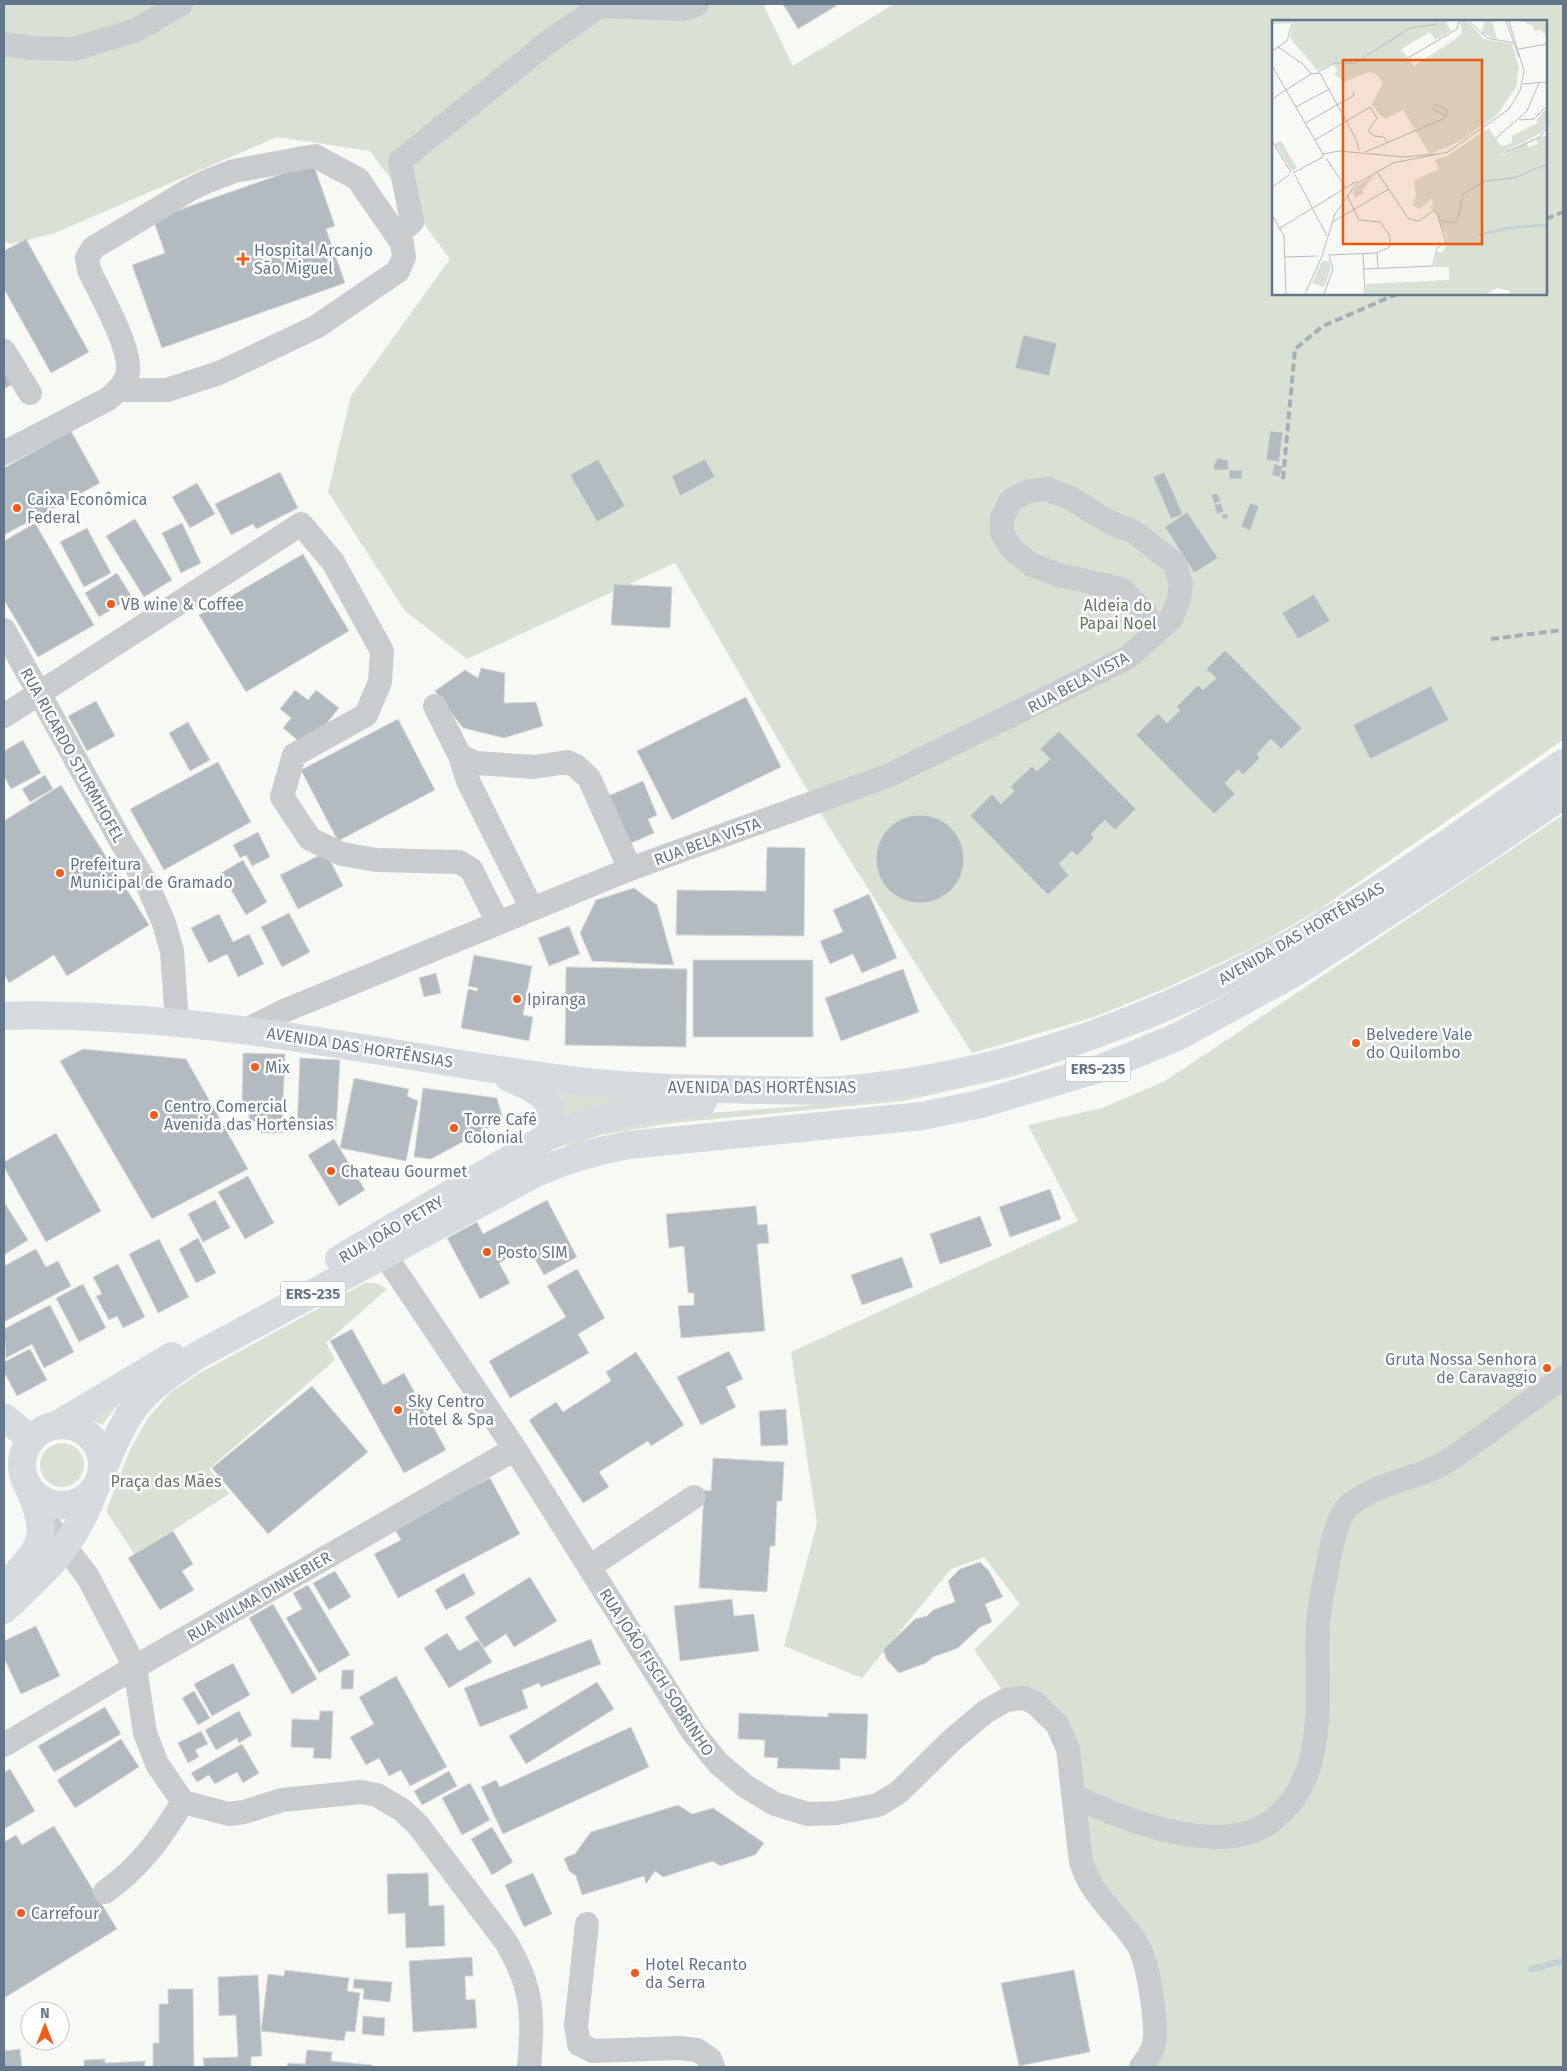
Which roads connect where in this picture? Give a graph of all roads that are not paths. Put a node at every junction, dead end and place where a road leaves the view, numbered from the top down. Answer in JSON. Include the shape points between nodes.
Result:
{"nodes":[{"id":1,"x":182,"y":4,"type":"edge"},
{"id":2,"x":697,"y":4,"type":"edge"},
{"id":3,"x":4,"y":44,"type":"edge"},
{"id":4,"x":397,"y":235,"type":"junction"},
{"id":5,"x":4,"y":351,"type":"edge"},
{"id":6,"x":119,"y":390,"type":"junction"},
{"id":7,"x":30,"y":393,"type":"dead end"},
{"id":8,"x":4,"y":453,"type":"edge"},
{"id":9,"x":4,"y":630,"type":"edge"},
{"id":10,"x":1156,"y":632,"type":"junction"},
{"id":11,"x":41,"y":694,"type":"junction"},
{"id":12,"x":435,"y":706,"type":"dead end"},
{"id":13,"x":4,"y":716,"type":"edge"},
{"id":14,"x":460,"y":756,"type":"junction"},
{"id":15,"x":1563,"y":763,"type":"edge"},
{"id":16,"x":1563,"y":795,"type":"edge"},
{"id":17,"x":630,"y":869,"type":"junction"},
{"id":18,"x":532,"y":909,"type":"junction"},
{"id":19,"x":498,"y":923,"type":"junction"},
{"id":20,"x":4,"y":1016,"type":"edge"},
{"id":21,"x":177,"y":1023,"type":"junction"},
{"id":22,"x":246,"y":1030,"type":"junction"},
{"id":23,"x":477,"y":1065,"type":"junction"},
{"id":24,"x":839,"y":1090,"type":"junction"},
{"id":25,"x":547,"y":1137,"type":"junction"},
{"id":26,"x":566,"y":1160,"type":"joint"},
{"id":27,"x":385,"y":1255,"type":"junction"},
{"id":28,"x":1563,"y":1378,"type":"edge"},
{"id":29,"x":4,"y":1417,"type":"edge"},
{"id":30,"x":55,"y":1426,"type":"junction"},
{"id":31,"x":31,"y":1439,"type":"junction"},
{"id":32,"x":515,"y":1449,"type":"junction"},
{"id":33,"x":4,"y":1454,"type":"edge"},
{"id":34,"x":99,"y":1479,"type":"junction"},
{"id":35,"x":694,"y":1497,"type":"dead end"},
{"id":36,"x":34,"y":1500,"type":"junction"},
{"id":37,"x":67,"y":1547,"type":"junction"},
{"id":38,"x":589,"y":1567,"type":"junction"},
{"id":39,"x":4,"y":1587,"type":"edge"},
{"id":40,"x":4,"y":1610,"type":"edge"},
{"id":41,"x":135,"y":1667,"type":"junction"},
{"id":42,"x":4,"y":1744,"type":"edge"},
{"id":43,"x":1074,"y":1796,"type":"junction"},
{"id":44,"x":183,"y":1802,"type":"junction"},
{"id":45,"x":105,"y":1892,"type":"dead end"},
{"id":46,"x":587,"y":1924,"type":"dead end"},
{"id":47,"x":529,"y":2067,"type":"edge"},
{"id":48,"x":713,"y":2067,"type":"edge"},
{"id":49,"x":1141,"y":2067,"type":"edge"}],
"edges":[{"from":1,"to":3,"type":"street","via":[[136,30],[74,49]]},
{"from":2,"to":4,"type":"street","via":[[683,9],[600,6],[547,43],[400,161],[412,222]]},
{"from":4,"to":6,"type":"street","via":[[404,257],[398,271],[316,328],[219,373],[167,390]]},
{"from":4,"to":6,"type":"street","via":[[358,179],[315,156],[234,171],[189,190],[94,248],[87,258],[89,270],[126,350],[128,371]]},
{"from":5,"to":7,"type":"street"},
{"from":6,"to":8,"type":"street","via":[[108,400]]},
{"from":9,"to":11,"type":"street","name":"RUA RICARDO STURMHOFEL"},
{"from":10,"to":10,"type":"street","name":"RUA BELA VISTA","via":[[1171,619],[1179,600],[1181,583],[1174,563],[1134,532],[1047,489],[1029,491],[1011,500],[1002,518],[1002,533],[1012,549],[1032,565],[1121,589],[1144,611]]},
{"from":10,"to":17,"type":"street","name":"RUA BELA VISTA","via":[[1127,658],[890,776]]},
{"from":11,"to":13,"type":"street"},
{"from":11,"to":19,"type":"street","via":[[301,524],[333,562],[382,651],[380,682],[366,715],[294,755],[282,797],[310,839],[342,854],[376,860],[459,862],[472,869]]},
{"from":11,"to":21,"type":"street","name":"RUA RICARDO STURMHOFEL","via":[[148,886],[164,923],[175,973]]},
{"from":12,"to":14,"type":"street"},
{"from":14,"to":17,"type":"street","via":[[476,763],[505,766],[567,762],[576,766],[589,778]]},
{"from":14,"to":18,"type":"street","via":[[468,781]]},
{"from":15,"to":24,"type":"main road","name":"AVENIDA DAS HORTÊNSIAS","number":"ERS-235","via":[[1308,933],[1161,1008],[1068,1044],[992,1066],[921,1080]]},
{"from":16,"to":26,"type":"main road","name":"AVENIDA DAS HORTÊNSIAS","number":"ERS-235","via":[[1296,972],[1179,1036],[1102,1068],[980,1104],[922,1116],[629,1145]]},
{"from":17,"to":18,"type":"street","name":"RUA BELA VISTA"},
{"from":18,"to":19,"type":"street","name":"RUA BELA VISTA"},
{"from":19,"to":22,"type":"street","name":"RUA BELA VISTA","via":[[286,1010]]},
{"from":20,"to":21,"type":"main road","name":"AVENIDA DAS HORTÊNSIAS","via":[[76,1016]]},
{"from":21,"to":22,"type":"main road","name":"AVENIDA DAS HORTÊNSIAS"},
{"from":22,"to":23,"type":"main road","name":"AVENIDA DAS HORTÊNSIAS"},
{"from":23,"to":24,"type":"main road","name":"AVENIDA DAS HORTÊNSIAS","via":[[587,1082],[684,1089]]},
{"from":23,"to":25,"type":"main road","via":[[533,1088],[542,1095],[552,1114]]},
{"from":24,"to":25,"type":"main road","name":"RUA JOÃO PETRY","via":[[633,1112],[578,1124]]},
{"from":25,"to":30,"type":"main road","name":"RUA JOÃO PETRY","number":"ERS-235"},
{"from":26,"to":27,"type":"main road","name":"RUA JOÃO PETRY","number":"ERS-235"},
{"from":27,"to":32,"type":"street","name":"RUA JOÃO FISCH SOBRINHO"},
{"from":27,"to":34,"type":"main road","name":"RUA JOÃO PETRY","number":"ERS-235","via":[[170,1373],[146,1394],[129,1415]]},
{"from":28,"to":43,"type":"street","via":[[1451,1460],[1371,1493],[1346,1509],[1338,1523],[1331,1551],[1318,1624],[1314,1751],[1297,1796],[1282,1813],[1264,1828],[1237,1836],[1210,1838],[1177,1833],[1100,1808]]},
{"from":29,"to":31,"type":"main road"},
{"from":30,"to":31,"type":"main road","via":[[42,1430]]},
{"from":30,"to":34,"type":"main road","via":[[80,1429],[90,1437],[102,1460]]},
{"from":31,"to":33,"type":"main road"},
{"from":31,"to":36,"type":"main road","via":[[21,1463]]},
{"from":32,"to":38,"type":"street","name":"RUA JOÃO FISCH SOBRINHO"},
{"from":32,"to":41,"type":"street","name":"RUA WILMA DINNEBIER"},
{"from":34,"to":36,"type":"main road","via":[[88,1496],[77,1502],[64,1505],[38,1498]]},
{"from":34,"to":37,"type":"main road","name":"RUA JOÃO PETRY","via":[[85,1516]]},
{"from":35,"to":38,"type":"street"},
{"from":36,"to":37,"type":"street"},
{"from":36,"to":39,"type":"main road","via":[[40,1539],[35,1554]]},
{"from":37,"to":40,"type":"main road","name":"RUA JOÃO PETRY"},
{"from":37,"to":41,"type":"street","via":[[88,1577]]},
{"from":38,"to":43,"type":"street","name":"RUA JOÃO FISCH SOBRINHO","via":[[699,1740],[718,1763],[745,1786],[775,1804],[808,1814],[836,1813],[878,1805],[899,1792],[985,1712],[1006,1700],[1024,1698],[1035,1703],[1057,1724],[1068,1749]]},
{"from":41,"to":42,"type":"street","name":"RUA WILMA DINNEBIER"},
{"from":41,"to":44,"type":"street","via":[[145,1733],[157,1764]]},
{"from":43,"to":49,"type":"street","name":"RUA JOÃO FISCH SOBRINHO","via":[[1085,1876],[1137,1943],[1146,1964],[1155,2029],[1154,2045]]},
{"from":44,"to":45,"type":"street","via":[[155,1845],[132,1871]]},
{"from":44,"to":47,"type":"street","via":[[229,1814],[282,1800],[361,1792],[376,1795],[402,1810],[418,1825],[506,1942],[518,1963],[532,2006]]},
{"from":46,"to":48,"type":"street","via":[[576,2026],[579,2044],[593,2051],[697,2050],[710,2059]]}]}
